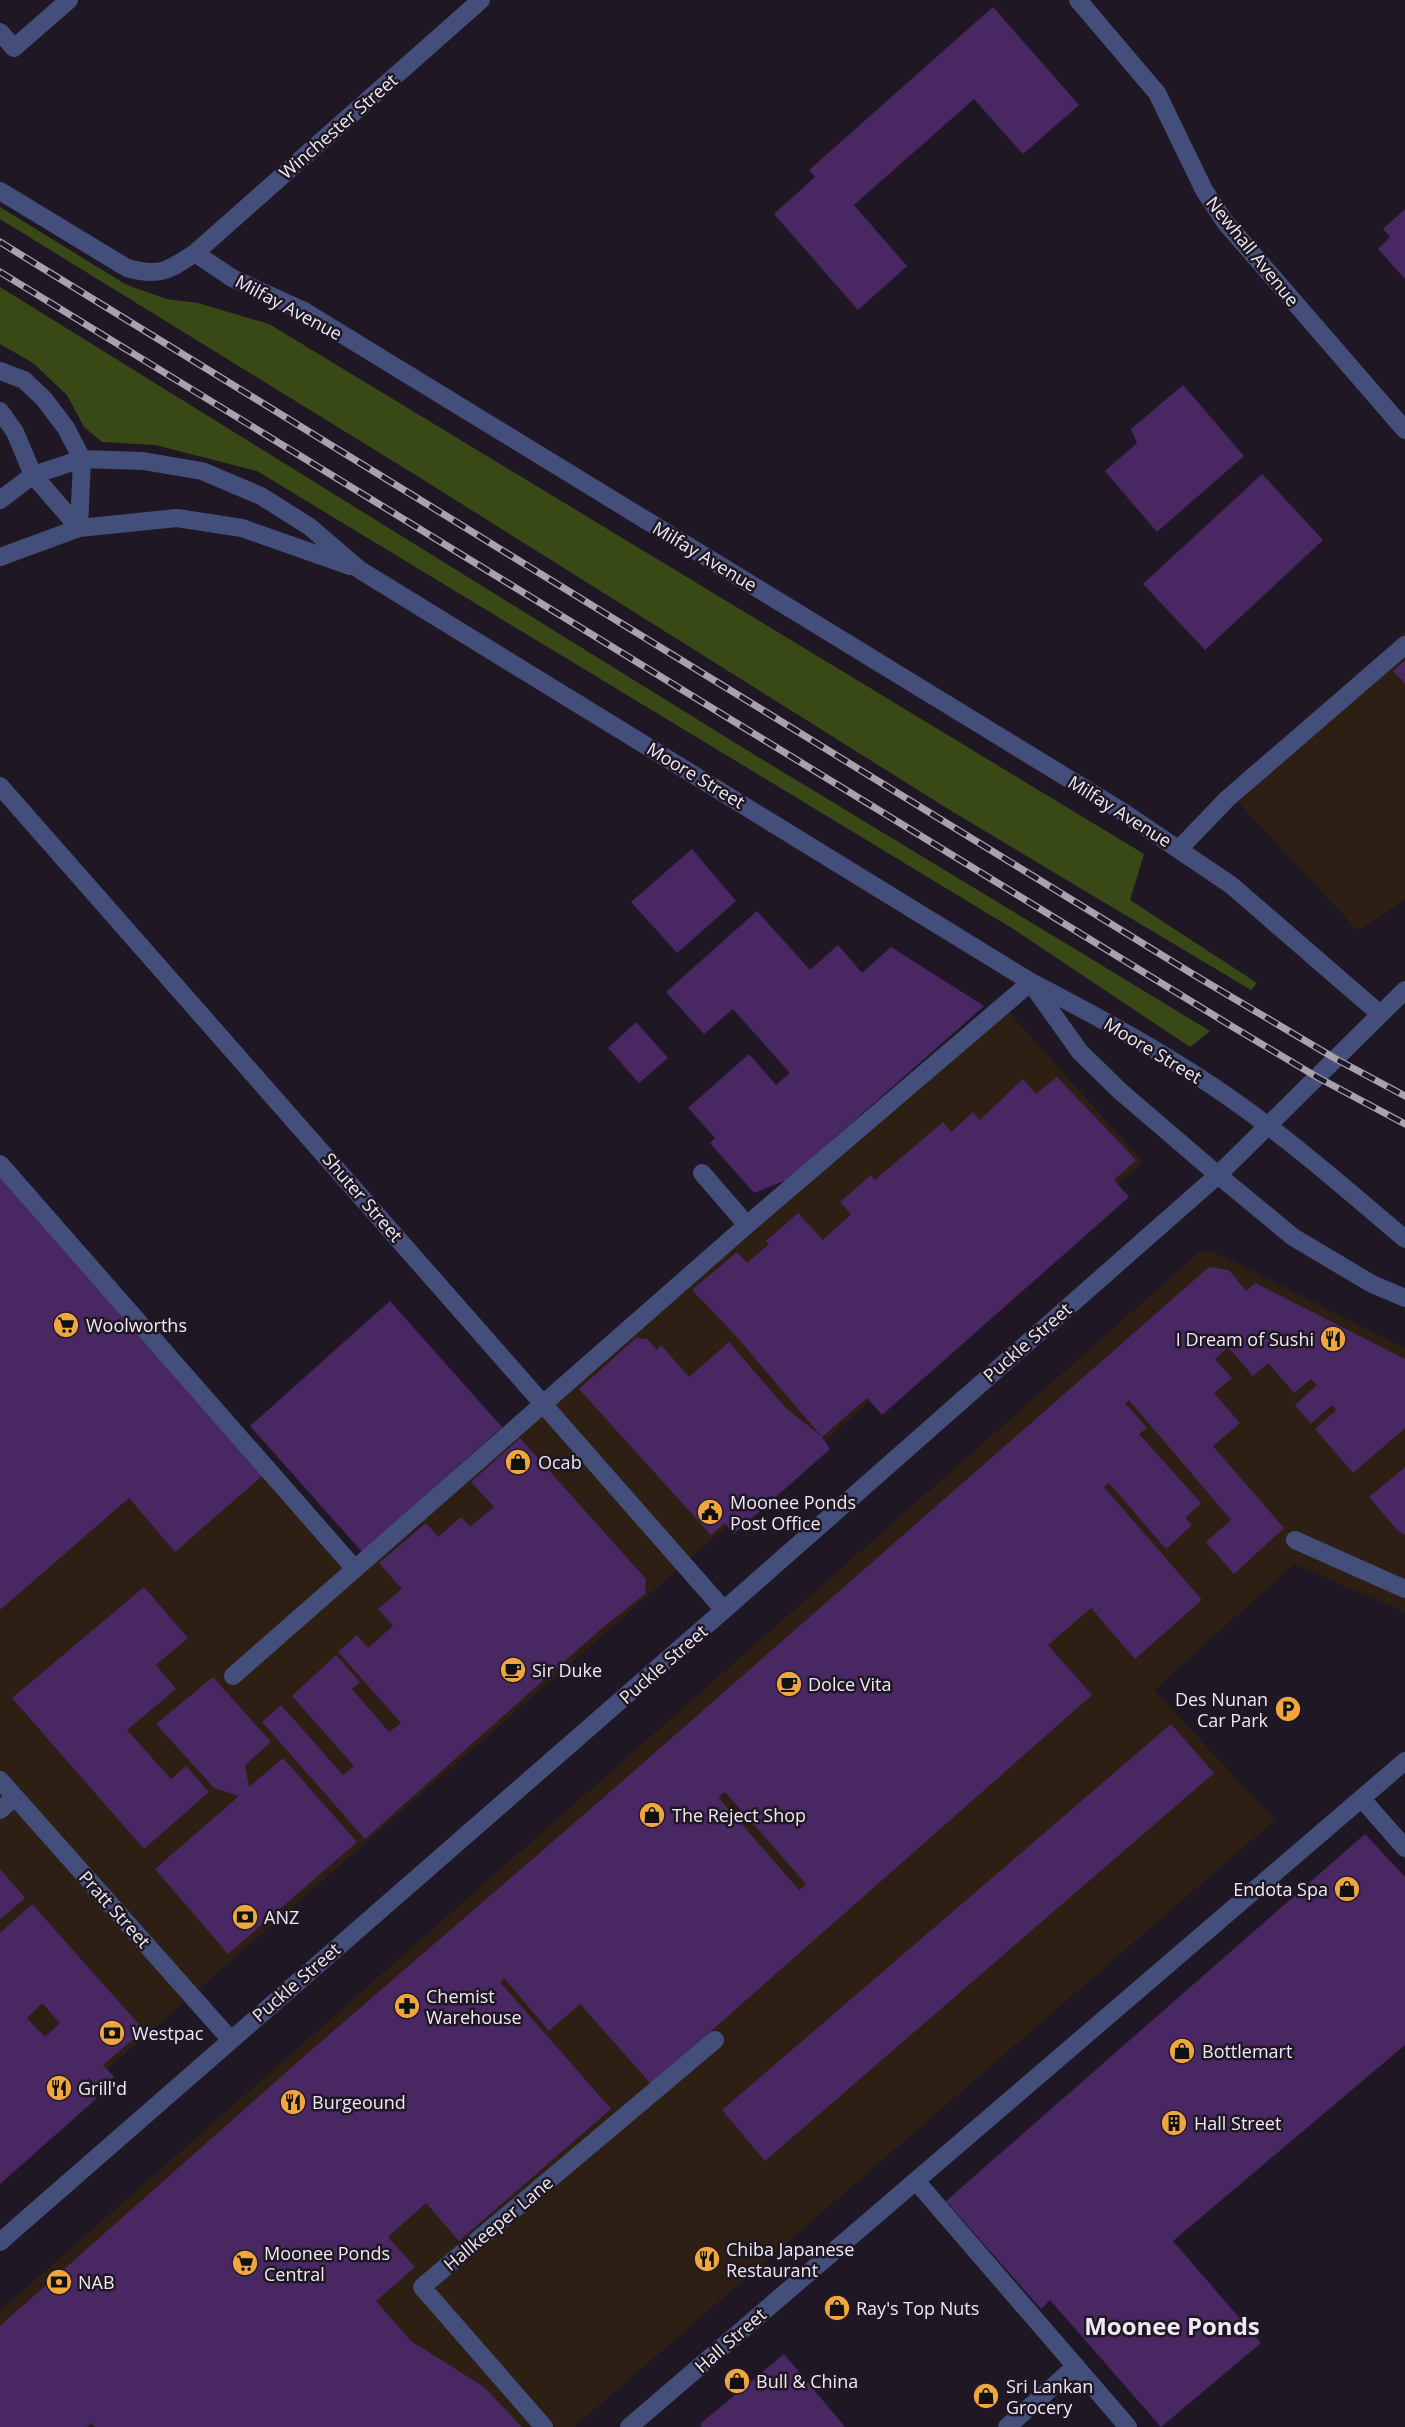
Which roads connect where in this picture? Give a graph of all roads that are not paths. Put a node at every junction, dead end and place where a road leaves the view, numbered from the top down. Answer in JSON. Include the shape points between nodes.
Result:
{"nodes":[{"id":1,"x":69,"y":0,"type":"edge"},
{"id":2,"x":481,"y":0,"type":"edge"},
{"id":3,"x":1078,"y":0,"type":"edge"},
{"id":4,"x":0,"y":32,"type":"edge"},
{"id":5,"x":0,"y":191,"type":"edge"},
{"id":6,"x":195,"y":253,"type":"junction"},
{"id":7,"x":0,"y":371,"type":"edge"},
{"id":8,"x":0,"y":411,"type":"edge"},
{"id":9,"x":1405,"y":430,"type":"edge"},
{"id":10,"x":82,"y":459,"type":"junction"},
{"id":11,"x":33,"y":475,"type":"junction"},
{"id":12,"x":0,"y":500,"type":"edge"},
{"id":13,"x":79,"y":528,"type":"junction"},
{"id":14,"x":0,"y":556,"type":"edge"},
{"id":15,"x":360,"y":570,"type":"junction"},
{"id":16,"x":1405,"y":645,"type":"edge"},
{"id":17,"x":0,"y":786,"type":"edge"},
{"id":18,"x":1179,"y":849,"type":"junction"},
{"id":19,"x":1031,"y":982,"type":"junction"},
{"id":20,"x":1405,"y":990,"type":"edge"},
{"id":21,"x":1380,"y":1014,"type":"junction"},
{"id":22,"x":1269,"y":1127,"type":"junction"},
{"id":23,"x":0,"y":1164,"type":"edge"},
{"id":24,"x":702,"y":1173,"type":"dead end"},
{"id":25,"x":1218,"y":1175,"type":"junction"},
{"id":26,"x":747,"y":1226,"type":"junction"},
{"id":27,"x":1405,"y":1239,"type":"edge"},
{"id":28,"x":1405,"y":1298,"type":"edge"},
{"id":29,"x":544,"y":1404,"type":"junction"},
{"id":30,"x":1295,"y":1540,"type":"dead end"},
{"id":31,"x":355,"y":1569,"type":"junction"},
{"id":32,"x":1405,"y":1589,"type":"edge"},
{"id":33,"x":724,"y":1610,"type":"junction"},
{"id":34,"x":233,"y":1676,"type":"dead end"},
{"id":35,"x":1405,"y":1761,"type":"edge"},
{"id":36,"x":0,"y":1780,"type":"edge"},
{"id":37,"x":15,"y":1797,"type":"junction"},
{"id":38,"x":1362,"y":1799,"type":"junction"},
{"id":39,"x":0,"y":1810,"type":"edge"},
{"id":40,"x":1405,"y":1848,"type":"edge"},
{"id":41,"x":230,"y":2039,"type":"junction"},
{"id":42,"x":715,"y":2040,"type":"dead end"},
{"id":43,"x":916,"y":2181,"type":"junction"},
{"id":44,"x":0,"y":2242,"type":"edge"},
{"id":45,"x":1076,"y":2366,"type":"junction"},
{"id":46,"x":1011,"y":2423,"type":"edge"},
{"id":47,"x":635,"y":2425,"type":"edge"},
{"id":48,"x":544,"y":2427,"type":"edge"},
{"id":49,"x":1128,"y":2427,"type":"edge"}],
"edges":[{"from":1,"to":4,"type":"street","via":[[14,48]]},
{"from":2,"to":6,"type":"street","name":"Winchester Street"},
{"from":3,"to":9,"type":"street","name":"Newhall Avenue","via":[[1157,93],[1204,190],[1225,222]]},
{"from":5,"to":6,"type":"street","via":[[127,268],[147,274],[168,271]]},
{"from":6,"to":18,"type":"street","name":"Milfay Avenue","via":[[232,278],[304,310]]},
{"from":7,"to":10,"type":"street","via":[[24,380],[44,399],[66,428]]},
{"from":8,"to":11,"type":"street","via":[[15,432]]},
{"from":10,"to":11,"type":"street","name":"Moore Street"},
{"from":10,"to":13,"type":"street"},
{"from":10,"to":15,"type":"street","name":"Moore Street","via":[[143,461],[202,471],[261,496],[310,527]]},
{"from":11,"to":12,"type":"street","name":"Moore Street"},
{"from":11,"to":13,"type":"street"},
{"from":13,"to":14,"type":"street","name":"Moore Street"},
{"from":13,"to":15,"type":"street","name":"Moore Street","via":[[177,518],[242,528]]},
{"from":15,"to":19,"type":"street","name":"Moore Street"},
{"from":16,"to":18,"type":"street","via":[[1227,799]]},
{"from":17,"to":29,"type":"street","name":"Shuter Street"},
{"from":18,"to":21,"type":"street","name":"Milfay Avenue","via":[[1231,885]]},
{"from":19,"to":22,"type":"street","name":"Moore Street","via":[[1199,1076]]},
{"from":19,"to":25,"type":"street","name":"Moore Street","via":[[1080,1052]]},
{"from":19,"to":26,"type":"street"},
{"from":20,"to":21,"type":"street","name":"Puckle Street"},
{"from":21,"to":22,"type":"street","name":"Puckle Street"},
{"from":22,"to":25,"type":"street","name":"Puckle Street"},
{"from":22,"to":27,"type":"street","name":"Moore Street"},
{"from":23,"to":31,"type":"street"},
{"from":24,"to":26,"type":"street"},
{"from":25,"to":28,"type":"street","name":"Moore Street","via":[[1293,1237],[1372,1284]]},
{"from":25,"to":33,"type":"street","name":"Puckle Street"},
{"from":26,"to":29,"type":"street"},
{"from":29,"to":31,"type":"street"},
{"from":29,"to":33,"type":"street","name":"Shuter Street"},
{"from":30,"to":32,"type":"street"},
{"from":31,"to":34,"type":"street"},
{"from":33,"to":41,"type":"street","name":"Puckle Street"},
{"from":35,"to":38,"type":"street","name":"Hall Street"},
{"from":36,"to":37,"type":"street","name":"Pratt Street"},
{"from":37,"to":39,"type":"street"},
{"from":37,"to":41,"type":"street","name":"Pratt Street"},
{"from":38,"to":40,"type":"street"},
{"from":38,"to":43,"type":"street","name":"Hall Street"},
{"from":41,"to":44,"type":"street","name":"Puckle Street"},
{"from":42,"to":48,"type":"street","name":"Hallkeeper Lane","via":[[422,2287]]},
{"from":43,"to":45,"type":"street"},
{"from":43,"to":47,"type":"street","name":"Hall Street"},
{"from":45,"to":46,"type":"street"},
{"from":45,"to":49,"type":"street"}]}
